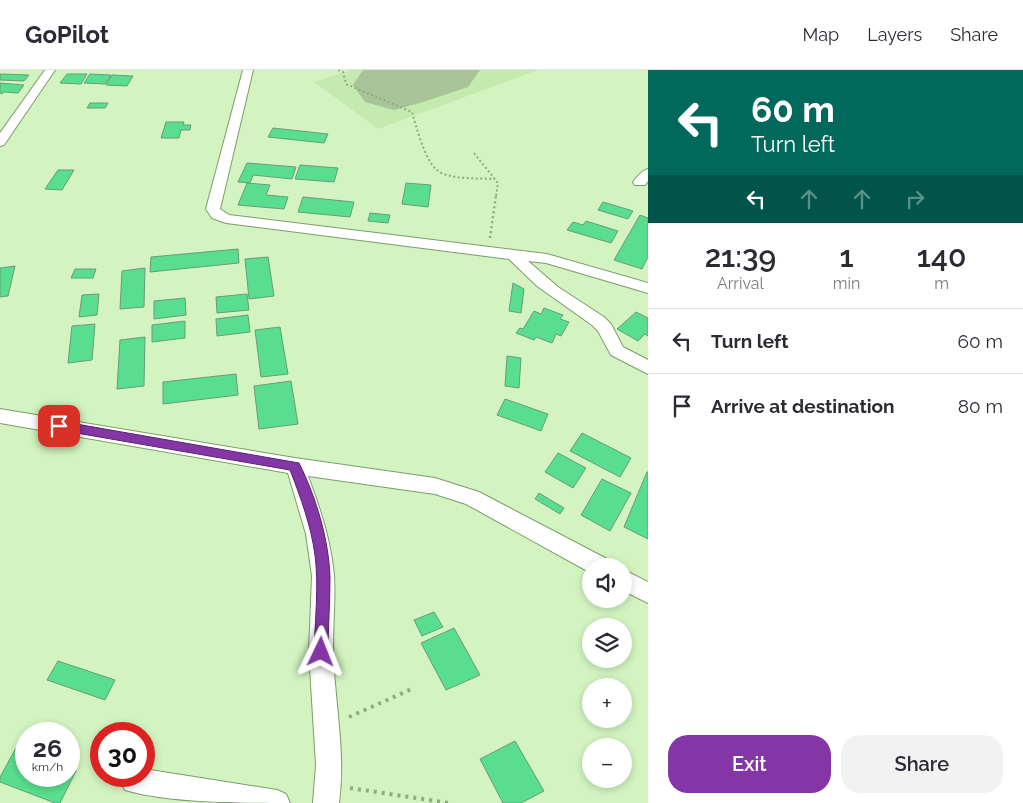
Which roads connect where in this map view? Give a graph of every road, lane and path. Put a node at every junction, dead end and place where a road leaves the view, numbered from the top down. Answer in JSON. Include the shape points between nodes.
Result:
{"nodes":[{"id":1,"x":50,"y":70,"type":"edge"},
{"id":2,"x":248,"y":70,"type":"edge"},
{"id":3,"x":338,"y":70,"type":"edge"},
{"id":4,"x":0,"y":142,"type":"edge"},
{"id":5,"x":474,"y":152,"type":"dead end"},
{"id":6,"x":495,"y":179,"type":"junction"},
{"id":7,"x":488,"y":252,"type":"junction"},
{"id":8,"x":513,"y":254,"type":"junction"},
{"id":9,"x":648,"y":288,"type":"edge"},
{"id":10,"x":648,"y":368,"type":"edge"},
{"id":11,"x":0,"y":416,"type":"edge"},
{"id":12,"x":295,"y":466,"type":"junction"},
{"id":13,"x":584,"y":558,"type":"edge"},
{"id":14,"x":632,"y":584,"type":"edge"},
{"id":15,"x":648,"y":593,"type":"edge"},
{"id":16,"x":414,"y":688,"type":"dead end"},
{"id":17,"x":328,"y":726,"type":"junction"},
{"id":18,"x":155,"y":784,"type":"edge"},
{"id":19,"x":327,"y":794,"type":"edge"},
{"id":20,"x":277,"y":803,"type":"edge"},
{"id":21,"x":449,"y":803,"type":"edge"}],
"edges":[{"from":1,"to":4,"type":"street"},
{"from":2,"to":7,"type":"street","via":[[212,209],[217,215],[226,219]]},
{"from":3,"to":6,"type":"path","via":[[343,72],[346,84],[412,112],[421,144],[436,170],[450,176]]},
{"from":5,"to":6,"type":"path"},
{"from":6,"to":7,"type":"path","via":[[498,183]]},
{"from":7,"to":8,"type":"street"},
{"from":8,"to":9,"type":"street","via":[[574,265]]},
{"from":8,"to":10,"type":"street","via":[[547,286],[605,328],[616,351]]},
{"from":11,"to":12,"type":"street"},
{"from":12,"to":13,"type":"street","via":[[436,486],[472,498]]},
{"from":12,"to":17,"type":"street","via":[[311,509],[321,555],[321,652]]},
{"from":14,"to":15,"type":"street"},
{"from":16,"to":17,"type":"path"},
{"from":17,"to":19,"type":"street"},
{"from":18,"to":20,"type":"street"},
{"from":19,"to":21,"type":"path"}]}
